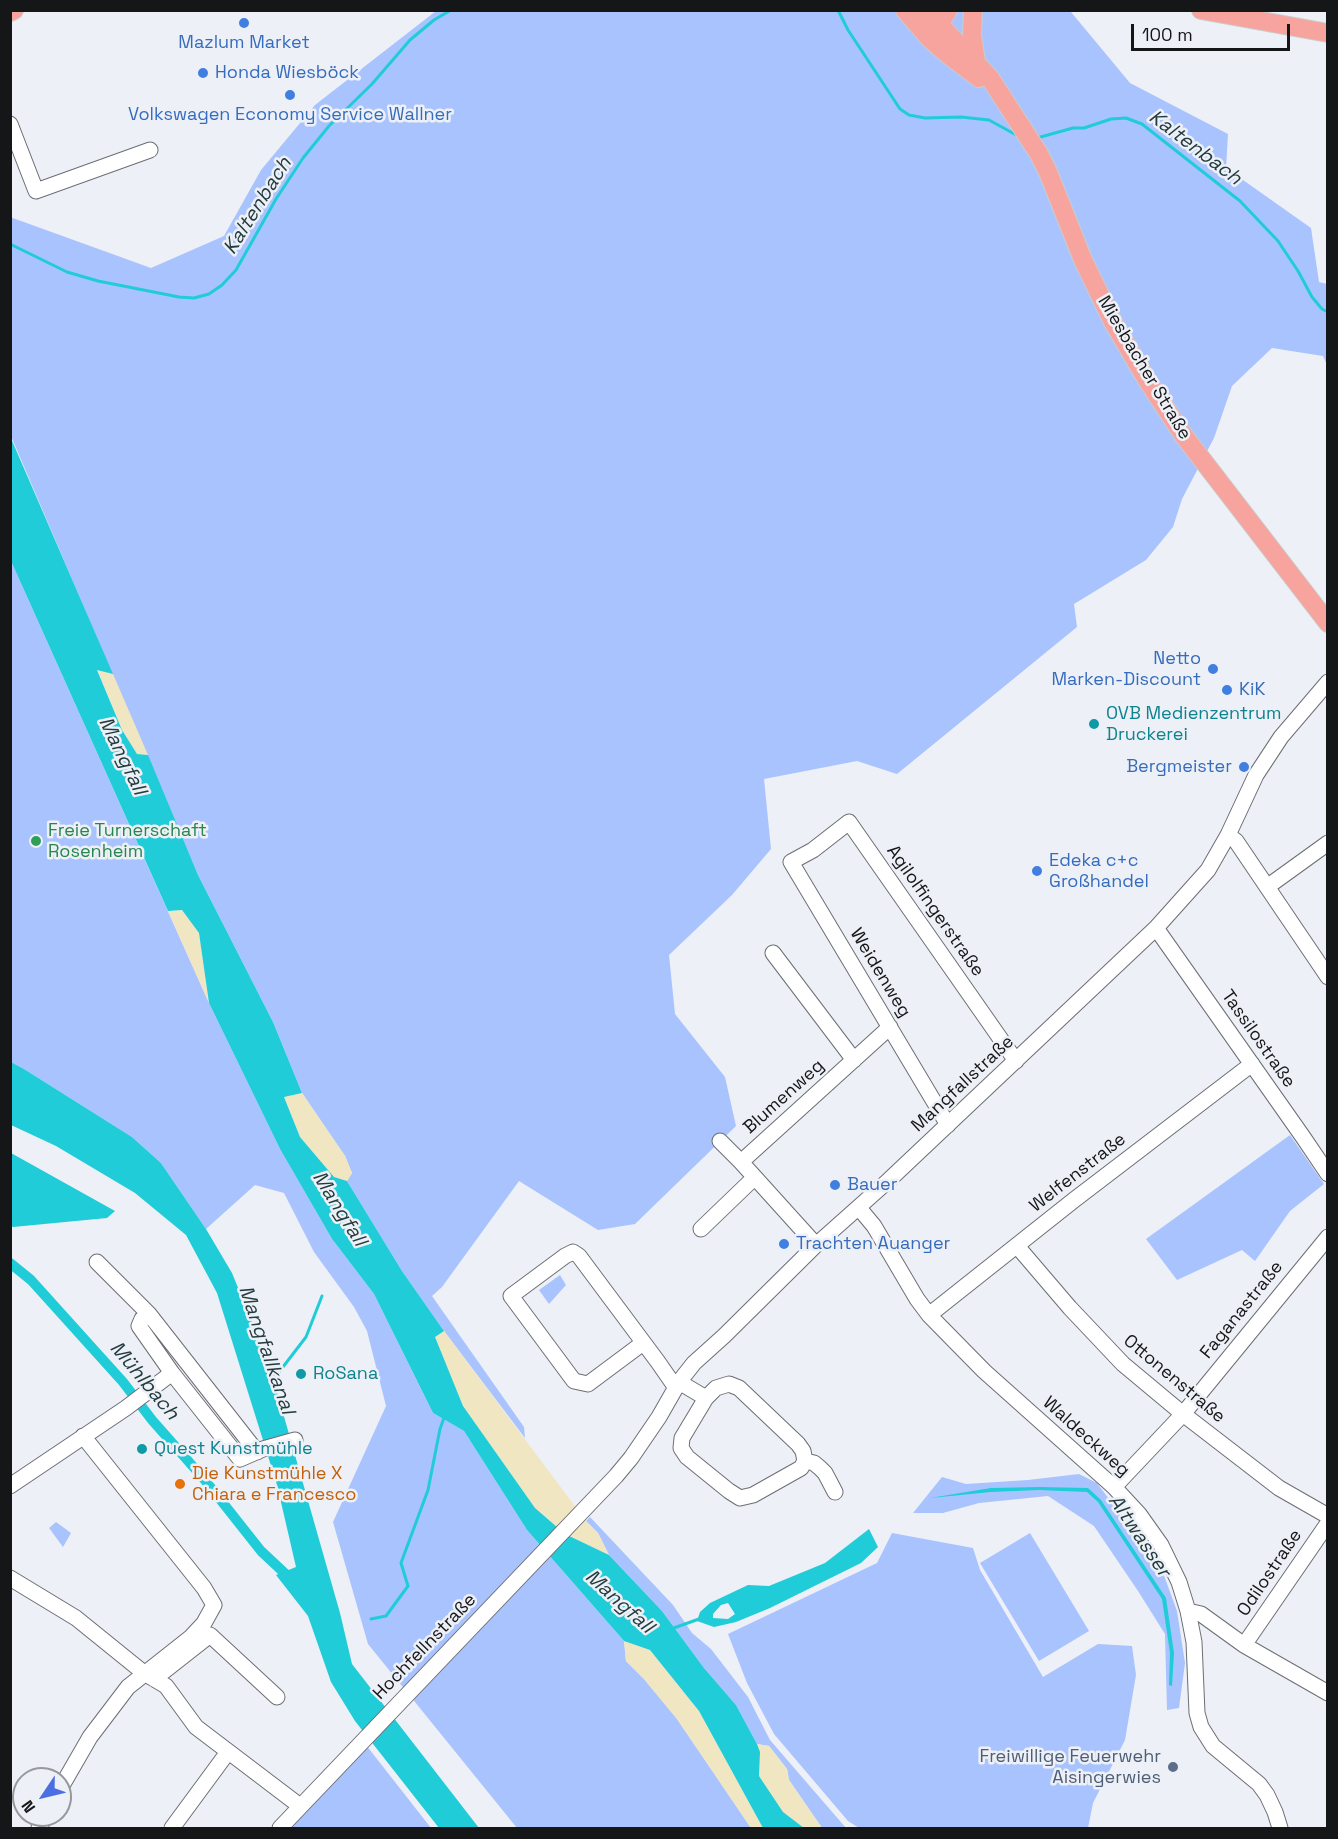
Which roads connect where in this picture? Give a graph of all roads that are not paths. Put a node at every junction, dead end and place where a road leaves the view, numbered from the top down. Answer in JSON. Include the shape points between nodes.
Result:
{"nodes":[{"id":1,"x":905,"y":10,"type":"edge"},
{"id":2,"x":926,"y":10,"type":"edge"},
{"id":3,"x":968,"y":10,"type":"edge"},
{"id":4,"x":973,"y":10,"type":"edge"},
{"id":5,"x":1202,"y":10,"type":"edge"},
{"id":6,"x":941,"y":26,"type":"edge"},
{"id":7,"x":1328,"y":33,"type":"edge"},
{"id":8,"x":976,"y":62,"type":"junction"},
{"id":9,"x":998,"y":91,"type":"junction"},
{"id":10,"x":10,"y":124,"type":"edge"},
{"id":11,"x":150,"y":150,"type":"dead end"},
{"id":12,"x":1328,"y":623,"type":"edge"},
{"id":13,"x":1328,"y":682,"type":"edge"},
{"id":14,"x":1228,"y":835,"type":"junction"},
{"id":15,"x":1328,"y":843,"type":"edge"},
{"id":16,"x":813,"y":850,"type":"joint"},
{"id":17,"x":1267,"y":887,"type":"junction"},
{"id":18,"x":1156,"y":928,"type":"junction"},
{"id":19,"x":773,"y":953,"type":"dead end"},
{"id":20,"x":1328,"y":977,"type":"edge"},
{"id":21,"x":890,"y":1028,"type":"junction"},
{"id":22,"x":854,"y":1060,"type":"junction"},
{"id":23,"x":1016,"y":1060,"type":"junction"},
{"id":24,"x":1252,"y":1064,"type":"junction"},
{"id":25,"x":948,"y":1125,"type":"junction"},
{"id":26,"x":720,"y":1141,"type":"dead end"},
{"id":27,"x":741,"y":1162,"type":"junction"},
{"id":28,"x":1328,"y":1174,"type":"edge"},
{"id":29,"x":754,"y":1178,"type":"junction"},
{"id":30,"x":859,"y":1208,"type":"junction"},
{"id":31,"x":701,"y":1229,"type":"dead end"},
{"id":32,"x":1328,"y":1237,"type":"edge"},
{"id":33,"x":816,"y":1245,"type":"junction"},
{"id":34,"x":1017,"y":1246,"type":"junction"},
{"id":35,"x":97,"y":1262,"type":"dead end"},
{"id":36,"x":149,"y":1314,"type":"junction"},
{"id":37,"x":929,"y":1315,"type":"junction"},
{"id":38,"x":643,"y":1343,"type":"junction"},
{"id":39,"x":172,"y":1373,"type":"junction"},
{"id":40,"x":678,"y":1385,"type":"junction"},
{"id":41,"x":706,"y":1398,"type":"junction"},
{"id":42,"x":1183,"y":1414,"type":"junction"},
{"id":43,"x":83,"y":1436,"type":"junction"},
{"id":44,"x":295,"y":1440,"type":"dead end"},
{"id":45,"x":260,"y":1451,"type":"junction"},
{"id":46,"x":805,"y":1461,"type":"junction"},
{"id":47,"x":10,"y":1486,"type":"edge"},
{"id":48,"x":1114,"y":1487,"type":"junction"},
{"id":49,"x":600,"y":1492,"type":"joint"},
{"id":50,"x":835,"y":1492,"type":"dead end"},
{"id":51,"x":1328,"y":1516,"type":"edge"},
{"id":52,"x":1328,"y":1523,"type":"edge"},
{"id":53,"x":10,"y":1578,"type":"edge"},
{"id":54,"x":1188,"y":1611,"type":"junction"},
{"id":55,"x":1244,"y":1645,"type":"junction"},
{"id":56,"x":149,"y":1676,"type":"junction"},
{"id":57,"x":1328,"y":1693,"type":"edge"},
{"id":58,"x":277,"y":1697,"type":"dead end"},
{"id":59,"x":228,"y":1752,"type":"junction"},
{"id":60,"x":72,"y":1768,"type":"edge"},
{"id":61,"x":300,"y":1806,"type":"junction"},
{"id":62,"x":172,"y":1828,"type":"edge"},
{"id":63,"x":280,"y":1828,"type":"edge"},
{"id":64,"x":1280,"y":1828,"type":"edge"}],
"edges":[{"from":1,"to":6,"type":"main road","name":"Miesbacher Straße"},
{"from":2,"to":6,"type":"main road","name":"Miesbacher Straße"},
{"from":3,"to":6,"type":"main road","via":[[957,23]]},
{"from":4,"to":8,"type":"main road"},
{"from":5,"to":7,"type":"main road"},
{"from":6,"to":8,"type":"main road","name":"Miesbacher Straße"},
{"from":6,"to":9,"type":"main road","name":"Miesbacher Straße","via":[[946,53]]},
{"from":8,"to":9,"type":"main road","name":"Miesbacher Straße"},
{"from":9,"to":12,"type":"main road","name":"Miesbacher Straße","via":[[1039,154],[1088,271],[1147,380],[1184,436]]},
{"from":10,"to":11,"type":"street","via":[[36,191]]},
{"from":13,"to":14,"type":"street","name":"Mangfallstraße","via":[[1256,775]]},
{"from":14,"to":17,"type":"street"},
{"from":14,"to":18,"type":"street","name":"Mangfallstraße","via":[[1208,870]]},
{"from":15,"to":17,"type":"street"},
{"from":16,"to":21,"type":"street","name":"Weidenweg","via":[[791,862]]},
{"from":16,"to":23,"type":"street","name":"Agilolfingerstraße","via":[[849,822]]},
{"from":17,"to":20,"type":"street"},
{"from":18,"to":23,"type":"street","name":"Mangfallstraße"},
{"from":18,"to":24,"type":"street","name":"Tassilostraße"},
{"from":19,"to":22,"type":"street","name":"Blumenweg"},
{"from":21,"to":22,"type":"street","name":"Blumenweg"},
{"from":21,"to":25,"type":"street","name":"Weidenweg"},
{"from":22,"to":27,"type":"street","name":"Blumenweg"},
{"from":23,"to":25,"type":"street","name":"Mangfallstraße"},
{"from":24,"to":28,"type":"street","name":"Tassilostraße"},
{"from":24,"to":34,"type":"street","name":"Welfenstraße"},
{"from":25,"to":30,"type":"street","name":"Mangfallstraße"},
{"from":26,"to":27,"type":"street","name":"Blumenweg"},
{"from":27,"to":29,"type":"street","name":"Blumenweg"},
{"from":29,"to":31,"type":"street"},
{"from":29,"to":33,"type":"street","name":"Blumenweg"},
{"from":30,"to":33,"type":"street","name":"Mangfallstraße"},
{"from":30,"to":37,"type":"street","name":"Waldeckweg"},
{"from":32,"to":42,"type":"street","name":"Faganastraße"},
{"from":33,"to":40,"type":"street","name":"Mangfallstraße","via":[[694,1363]]},
{"from":34,"to":37,"type":"street","name":"Welfenstraße"},
{"from":34,"to":42,"type":"street","name":"Ottonenstraße","via":[[1123,1364]]},
{"from":35,"to":36,"type":"street"},
{"from":36,"to":39,"type":"street","via":[[139,1326]]},
{"from":36,"to":45,"type":"street"},
{"from":37,"to":48,"type":"street","name":"Waldeckweg","via":[[984,1371]]},
{"from":38,"to":38,"type":"street","via":[[573,1252],[511,1296],[574,1380],[588,1384]]},
{"from":38,"to":40,"type":"street"},
{"from":39,"to":43,"type":"street"},
{"from":39,"to":45,"type":"street","via":[[240,1459]]},
{"from":40,"to":41,"type":"street"},
{"from":40,"to":49,"type":"street","name":"Mangfallstraße","via":[[631,1458]]},
{"from":41,"to":46,"type":"street","via":[[716,1388],[729,1384],[739,1388],[798,1443]]},
{"from":41,"to":46,"type":"street","via":[[682,1438],[681,1448],[740,1498],[753,1496],[801,1468]]},
{"from":42,"to":48,"type":"street","name":"Faganastraße"},
{"from":42,"to":51,"type":"street","name":"Ottonenstraße","via":[[1279,1488]]},
{"from":43,"to":47,"type":"street"},
{"from":43,"to":56,"type":"street","via":[[214,1605],[204,1623]]},
{"from":44,"to":45,"type":"street"},
{"from":46,"to":50,"type":"street","via":[[825,1473]]},
{"from":48,"to":54,"type":"street","name":"Waldeckweg","via":[[1161,1545]]},
{"from":49,"to":61,"type":"street","name":"Hochfellnstraße"},
{"from":52,"to":55,"type":"street","name":"Odilostraße"},
{"from":53,"to":56,"type":"street","via":[[76,1617]]},
{"from":54,"to":55,"type":"street","via":[[1201,1614]]},
{"from":54,"to":64,"type":"street","name":"Waldeckweg","via":[[1201,1727],[1213,1746],[1259,1784]]},
{"from":55,"to":57,"type":"street"},
{"from":56,"to":58,"type":"street","via":[[210,1635]]},
{"from":56,"to":59,"type":"street","via":[[166,1686],[196,1728]]},
{"from":56,"to":60,"type":"street","via":[[128,1687]]},
{"from":59,"to":61,"type":"street"},
{"from":59,"to":62,"type":"street"},
{"from":61,"to":63,"type":"street","name":"Hochfellnstraße"}]}
